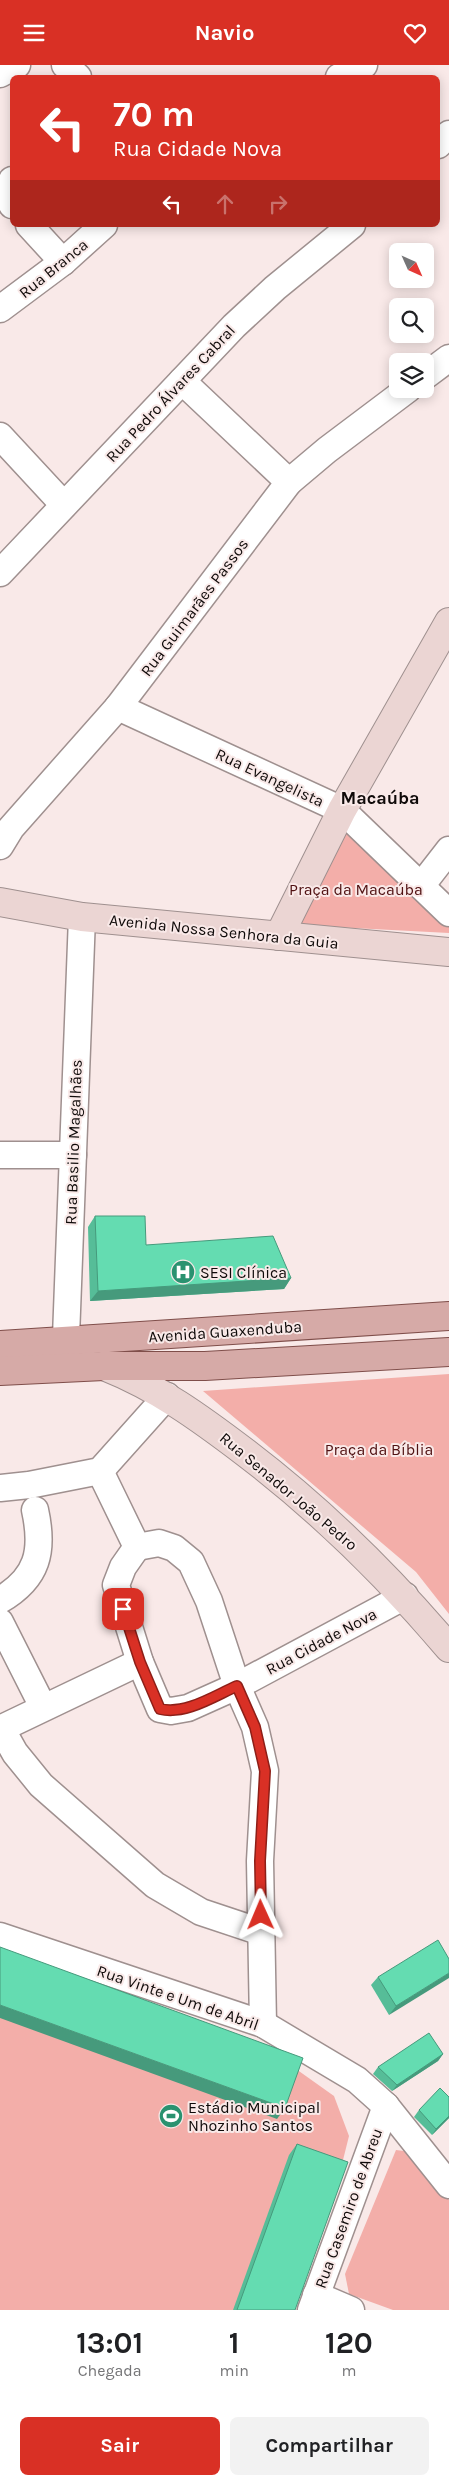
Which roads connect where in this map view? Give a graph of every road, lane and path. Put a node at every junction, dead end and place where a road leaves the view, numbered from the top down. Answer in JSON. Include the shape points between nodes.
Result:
{"nodes":[{"id":1,"x":17,"y":65,"type":"edge"},
{"id":2,"x":65,"y":65,"type":"edge"},
{"id":3,"x":364,"y":65,"type":"edge"},
{"id":4,"x":0,"y":74,"type":"edge"},
{"id":5,"x":76,"y":75,"type":"edge"},
{"id":6,"x":344,"y":75,"type":"edge"},
{"id":7,"x":449,"y":134,"type":"edge"},
{"id":8,"x":440,"y":143,"type":"edge"},
{"id":9,"x":31,"y":227,"type":"edge"},
{"id":10,"x":102,"y":227,"type":"edge"},
{"id":11,"x":350,"y":227,"type":"edge"},
{"id":12,"x":63,"y":262,"type":"junction"},
{"id":13,"x":0,"y":309,"type":"edge"},
{"id":14,"x":449,"y":358,"type":"edge"},
{"id":15,"x":434,"y":369,"type":"edge"},
{"id":16,"x":182,"y":381,"type":"junction"},
{"id":17,"x":396,"y":398,"type":"edge"},
{"id":18,"x":0,"y":436,"type":"edge"},
{"id":19,"x":289,"y":482,"type":"junction"},
{"id":20,"x":64,"y":505,"type":"junction"},
{"id":21,"x":0,"y":573,"type":"edge"},
{"id":22,"x":449,"y":622,"type":"edge"},
{"id":23,"x":118,"y":707,"type":"junction"},
{"id":24,"x":342,"y":810,"type":"junction"},
{"id":25,"x":0,"y":846,"type":"edge"},
{"id":26,"x":449,"y":850,"type":"edge"},
{"id":27,"x":421,"y":886,"type":"junction"},
{"id":28,"x":0,"y":902,"type":"edge"},
{"id":29,"x":449,"y":913,"type":"edge"},
{"id":30,"x":82,"y":917,"type":"junction"},
{"id":31,"x":279,"y":936,"type":"junction"},
{"id":32,"x":449,"y":952,"type":"edge"},
{"id":33,"x":0,"y":1155,"type":"edge"},
{"id":34,"x":73,"y":1155,"type":"junction"},
{"id":35,"x":449,"y":1316,"type":"edge"},
{"id":36,"x":449,"y":1324,"type":"edge"},
{"id":37,"x":0,"y":1345,"type":"edge"},
{"id":38,"x":449,"y":1351,"type":"edge"},
{"id":39,"x":65,"y":1355,"type":"junction"},
{"id":40,"x":104,"y":1366,"type":"junction"},
{"id":41,"x":205,"y":1366,"type":"junction"},
{"id":42,"x":0,"y":1371,"type":"edge"},
{"id":43,"x":167,"y":1396,"type":"junction"},
{"id":44,"x":100,"y":1471,"type":"junction"},
{"id":45,"x":0,"y":1488,"type":"edge"},
{"id":46,"x":35,"y":1510,"type":"dead end"},
{"id":47,"x":137,"y":1547,"type":"junction"},
{"id":48,"x":405,"y":1596,"type":"junction"},
{"id":49,"x":0,"y":1600,"type":"edge"},
{"id":50,"x":0,"y":1622,"type":"edge"},
{"id":51,"x":449,"y":1648,"type":"edge"},
{"id":52,"x":140,"y":1662,"type":"junction"},
{"id":53,"x":237,"y":1686,"type":"junction"},
{"id":54,"x":43,"y":1707,"type":"junction"},
{"id":55,"x":1,"y":1729,"type":"edge"},
{"id":56,"x":261,"y":1932,"type":"junction"},
{"id":57,"x":0,"y":1937,"type":"edge"},
{"id":58,"x":263,"y":2025,"type":"junction"},
{"id":59,"x":386,"y":2106,"type":"junction"},
{"id":60,"x":449,"y":2185,"type":"edge"},
{"id":61,"x":313,"y":2303,"type":"edge"},
{"id":62,"x":351,"y":2310,"type":"edge"}],
"edges":[{"from":1,"to":4,"type":"street"},
{"from":2,"to":5,"type":"street"},
{"from":3,"to":6,"type":"street"},
{"from":7,"to":8,"type":"street"},
{"from":9,"to":12,"type":"street"},
{"from":10,"to":12,"type":"street","name":"Rua Branca"},
{"from":11,"to":16,"type":"street","name":"Rua Pedro Álvares Cabral","via":[[275,288]]},
{"from":12,"to":13,"type":"street","name":"Rua Branca"},
{"from":14,"to":15,"type":"street"},
{"from":16,"to":19,"type":"street"},
{"from":16,"to":20,"type":"street","name":"Rua Pedro Álvares Cabral"},
{"from":17,"to":19,"type":"street","name":"Rua Guimarães Passos"},
{"from":18,"to":20,"type":"street"},
{"from":19,"to":23,"type":"street","name":"Rua Guimarães Passos"},
{"from":20,"to":21,"type":"street","name":"Rua Pedro Álvares Cabral"},
{"from":22,"to":24,"type":"street"},
{"from":23,"to":24,"type":"street","name":"Rua Evangelista"},
{"from":23,"to":25,"type":"street","name":"Rua Guimarães Passos","via":[[11,828]]},
{"from":24,"to":27,"type":"street","name":"Rua Evangelista"},
{"from":24,"to":31,"type":"street"},
{"from":26,"to":27,"type":"street"},
{"from":27,"to":29,"type":"street","name":"Rua Evangelista"},
{"from":28,"to":30,"type":"street","name":"Avenida Nossa Senhora da Guia"},
{"from":30,"to":31,"type":"street","name":"Avenida Nossa Senhora da Guia"},
{"from":30,"to":34,"type":"street","name":"Rua Basilio Magalhães"},
{"from":31,"to":32,"type":"street","name":"Avenida Nossa Senhora da Guia"},
{"from":33,"to":34,"type":"street"},
{"from":34,"to":39,"type":"street","name":"Rua Basilio Magalhães"},
{"from":35,"to":39,"type":"main road","name":"Avenida Guaxenduba"},
{"from":36,"to":41,"type":"main road","via":[[439,1336],[423,1344],[245,1354]]},
{"from":37,"to":39,"type":"main road","name":"Avenida Guaxenduba"},
{"from":38,"to":41,"type":"main road","name":"Avenida Guaxenduba"},
{"from":39,"to":40,"type":"main road","name":"Avenida Guaxenduba"},
{"from":39,"to":42,"type":"main road","name":"Avenida Guaxenduba"},
{"from":40,"to":41,"type":"main road","name":"Avenida Guaxenduba"},
{"from":40,"to":43,"type":"street","name":"Rua Senador João Pedro"},
{"from":43,"to":44,"type":"street"},
{"from":43,"to":48,"type":"street","name":"Rua Senador João Pedro","via":[[280,1479],[352,1542]]},
{"from":44,"to":45,"type":"street"},
{"from":44,"to":47,"type":"street"},
{"from":46,"to":49,"type":"street","via":[[40,1535],[39,1553],[25,1581]]},
{"from":47,"to":52,"type":"street","name":"Rua Cidade Nova","via":[[116,1585]]},
{"from":47,"to":53,"type":"street","via":[[159,1543],[174,1548],[191,1563],[209,1601]]},
{"from":48,"to":51,"type":"street","name":"Rua Senador João Pedro"},
{"from":48,"to":53,"type":"street","name":"Rua Cidade Nova"},
{"from":50,"to":54,"type":"street"},
{"from":52,"to":53,"type":"street","name":"Rua Cidade Nova","via":[[160,1709],[188,1708]]},
{"from":52,"to":54,"type":"street"},
{"from":53,"to":56,"type":"street","via":[[255,1727],[265,1771],[260,1861]]},
{"from":54,"to":55,"type":"street"},
{"from":55,"to":56,"type":"street","via":[[15,1753],[42,1785],[155,1885],[201,1912]]},
{"from":56,"to":58,"type":"street"},
{"from":57,"to":58,"type":"street","name":"Rua Vinte e Um de Abril"},
{"from":58,"to":59,"type":"street","name":"Rua Vinte e Um de Abril","via":[[357,2081]]},
{"from":59,"to":60,"type":"street","name":"Rua Vinte e Um de Abril"},
{"from":59,"to":61,"type":"street","name":"Rua Casemiro de Abreu"},
{"from":61,"to":62,"type":"street"}]}
